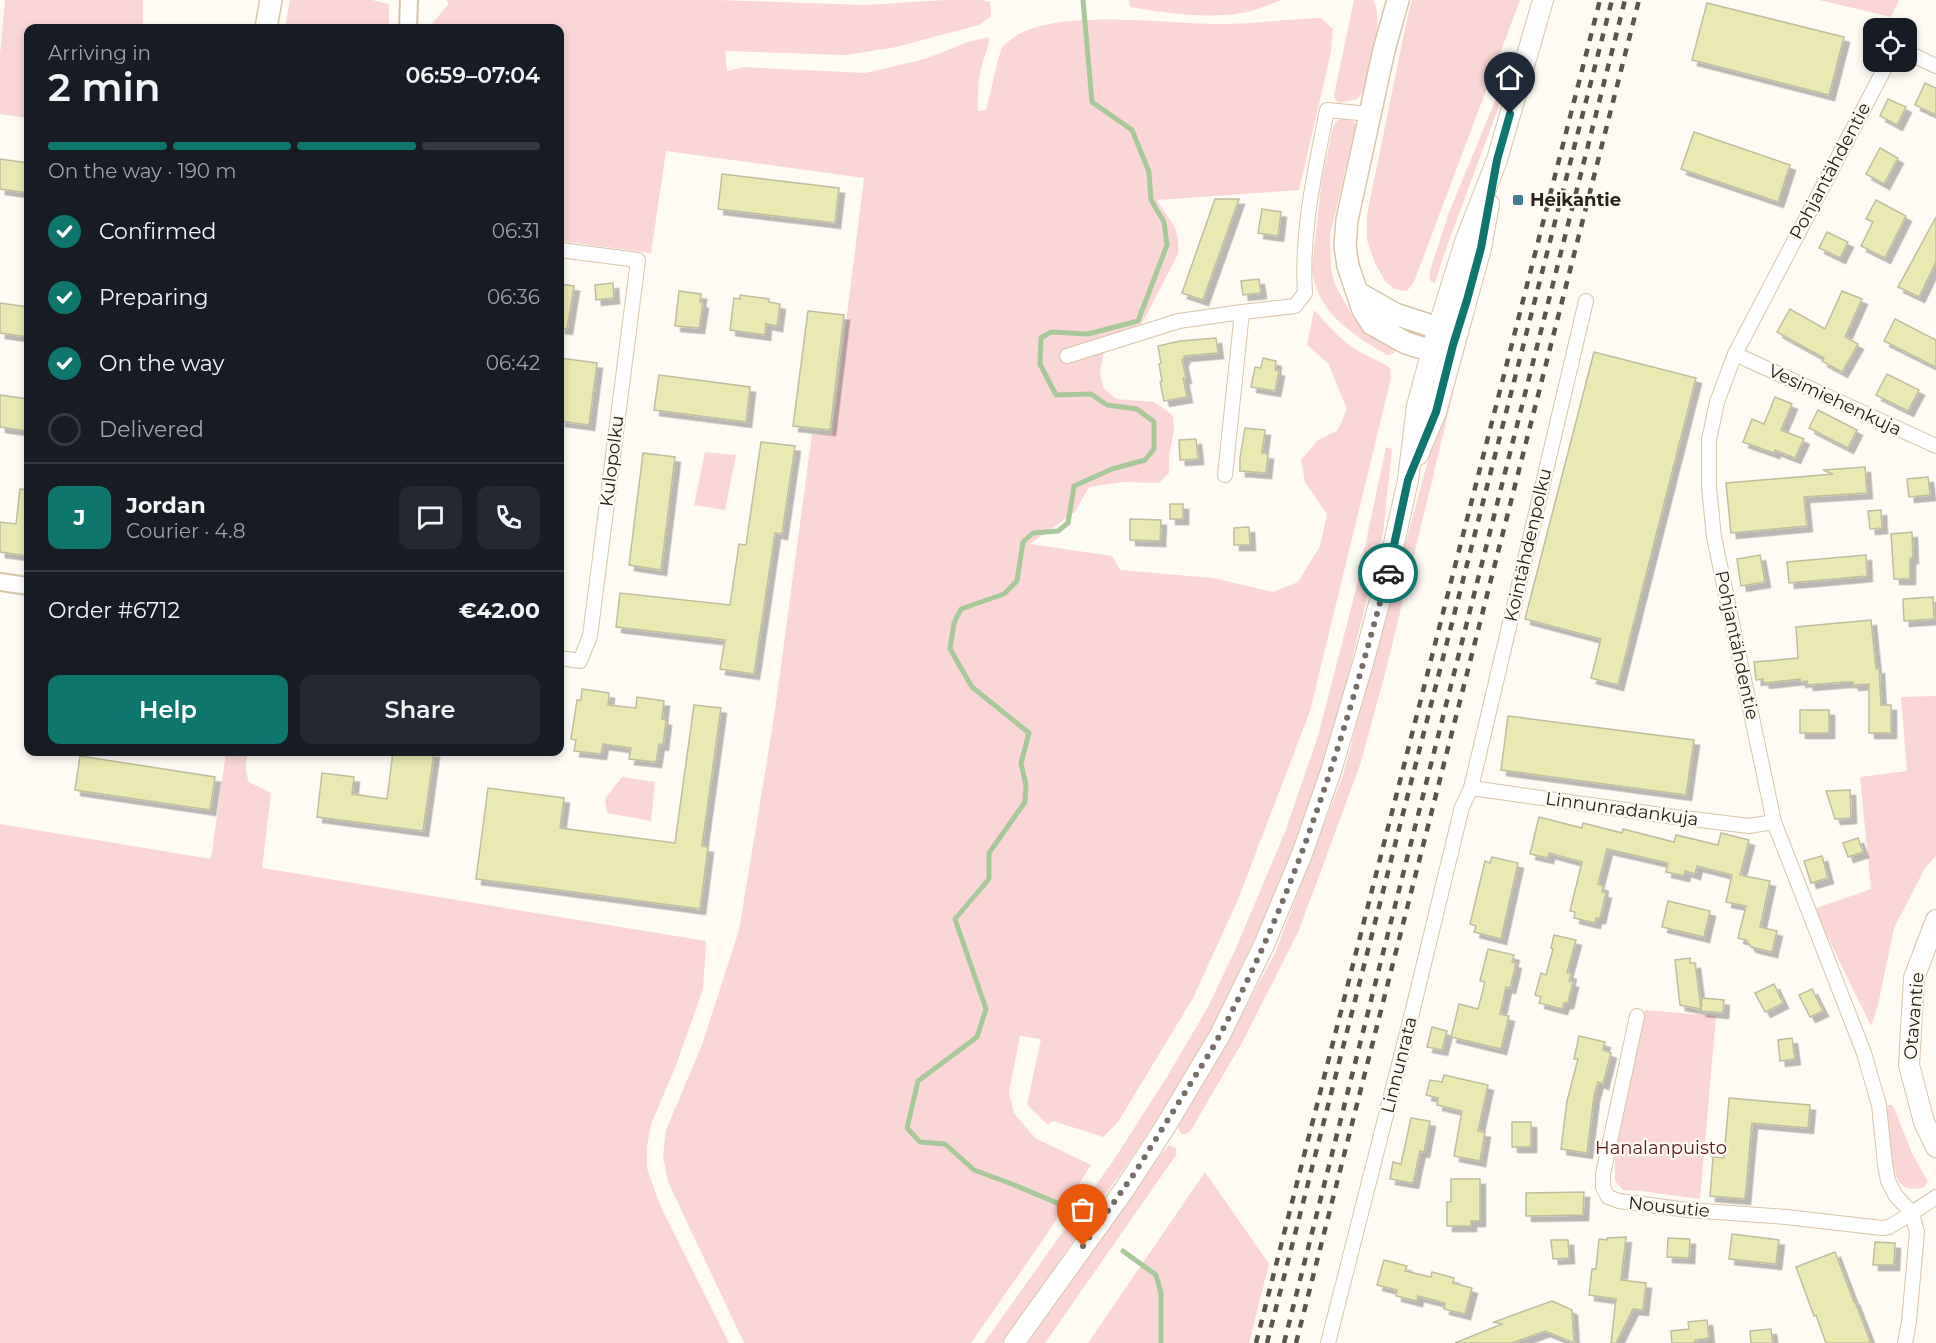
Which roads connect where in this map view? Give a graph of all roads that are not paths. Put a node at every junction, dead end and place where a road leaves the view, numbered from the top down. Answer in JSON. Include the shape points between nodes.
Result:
{"nodes":[{"id":1,"x":271,"y":0,"type":"edge"},
{"id":2,"x":409,"y":0,"type":"edge"},
{"id":3,"x":1388,"y":0,"type":"edge"},
{"id":4,"x":1398,"y":0,"type":"edge"},
{"id":5,"x":1543,"y":0,"type":"edge"},
{"id":6,"x":267,"y":24,"type":"edge"},
{"id":7,"x":408,"y":24,"type":"edge"},
{"id":8,"x":1390,"y":24,"type":"junction"},
{"id":9,"x":1917,"y":57,"type":"edge"},
{"id":10,"x":1936,"y":66,"type":"edge"},
{"id":11,"x":1883,"y":72,"type":"edge"},
{"id":12,"x":1370,"y":114,"type":"junction"},
{"id":13,"x":1497,"y":160,"type":"junction"},
{"id":14,"x":564,"y":251,"type":"edge"},
{"id":15,"x":1358,"y":293,"type":"junction"},
{"id":16,"x":1586,"y":301,"type":"dead end"},
{"id":17,"x":1242,"y":312,"type":"junction"},
{"id":18,"x":1438,"y":328,"type":"junction"},
{"id":19,"x":1453,"y":345,"type":"junction"},
{"id":20,"x":1432,"y":351,"type":"junction"},
{"id":21,"x":1735,"y":354,"type":"junction"},
{"id":22,"x":1067,"y":356,"type":"dead end"},
{"id":23,"x":1936,"y":446,"type":"edge"},
{"id":24,"x":1225,"y":475,"type":"dead end"},
{"id":25,"x":1408,"y":480,"type":"junction"},
{"id":26,"x":0,"y":582,"type":"edge"},
{"id":27,"x":24,"y":585,"type":"edge"},
{"id":28,"x":564,"y":658,"type":"edge"},
{"id":29,"x":1471,"y":788,"type":"junction"},
{"id":30,"x":1774,"y":822,"type":"junction"},
{"id":31,"x":1936,"y":920,"type":"edge"},
{"id":32,"x":1637,"y":1016,"type":"dead end"},
{"id":33,"x":1936,"y":1147,"type":"edge"},
{"id":34,"x":1936,"y":1197,"type":"edge"},
{"id":35,"x":1912,"y":1213,"type":"junction"},
{"id":36,"x":1014,"y":1343,"type":"edge"},
{"id":37,"x":1328,"y":1343,"type":"edge"},
{"id":38,"x":1905,"y":1343,"type":"edge"}],
"edges":[{"from":1,"to":6,"type":"main road"},
{"from":2,"to":7,"type":"street"},
{"from":3,"to":8,"type":"main road"},
{"from":4,"to":8,"type":"main road"},
{"from":5,"to":13,"type":"main road"},
{"from":8,"to":12,"type":"main road"},
{"from":9,"to":10,"type":"street"},
{"from":11,"to":21,"type":"street","name":"Pohjantähdentie"},
{"from":12,"to":15,"type":"main road","via":[[1345,246]]},
{"from":12,"to":17,"type":"street","via":[[1328,110],[1310,197],[1305,293],[1301,300],[1295,306]]},
{"from":13,"to":18,"type":"main road","via":[[1464,242]]},
{"from":13,"to":19,"type":"main road","via":[[1481,248]]},
{"from":14,"to":28,"type":"street","name":"Kulopolku","via":[[638,260],[590,636],[580,660]]},
{"from":15,"to":18,"type":"main road","via":[[1395,314]]},
{"from":15,"to":20,"type":"main road","via":[[1372,324],[1406,343]]},
{"from":16,"to":29,"type":"street","name":"Kointähdenpolku"},
{"from":17,"to":22,"type":"street","via":[[1179,321]]},
{"from":17,"to":24,"type":"street"},
{"from":18,"to":19,"type":"main road"},
{"from":18,"to":20,"type":"main road"},
{"from":19,"to":20,"type":"main road"},
{"from":19,"to":25,"type":"main road","via":[[1436,412]]},
{"from":20,"to":25,"type":"main road","via":[[1417,406]]},
{"from":21,"to":23,"type":"street","name":"Vesimiehenkuja"},
{"from":21,"to":30,"type":"street","name":"Pohjantähdentie","via":[[1717,402],[1709,440],[1708,487],[1714,537]]},
{"from":25,"to":36,"type":"main road","via":[[1387,576],[1331,771],[1264,945],[1220,1035],[1165,1127]]},
{"from":26,"to":27,"type":"street"},
{"from":29,"to":30,"type":"street","name":"Linnunradankuja","via":[[1749,826]]},
{"from":29,"to":37,"type":"street","name":"Linnunrata","via":[[1462,807]]},
{"from":30,"to":35,"type":"street","name":"Pohjantähdentie","via":[[1864,1053],[1879,1106],[1888,1181]]},
{"from":31,"to":33,"type":"main road","name":"Otavantie","via":[[1914,978],[1909,1065],[1924,1122]]},
{"from":32,"to":35,"type":"street","name":"Nousutie","via":[[1603,1174],[1608,1197],[1882,1228]]},
{"from":34,"to":35,"type":"street"},
{"from":35,"to":38,"type":"street","via":[[1917,1232]]}]}
